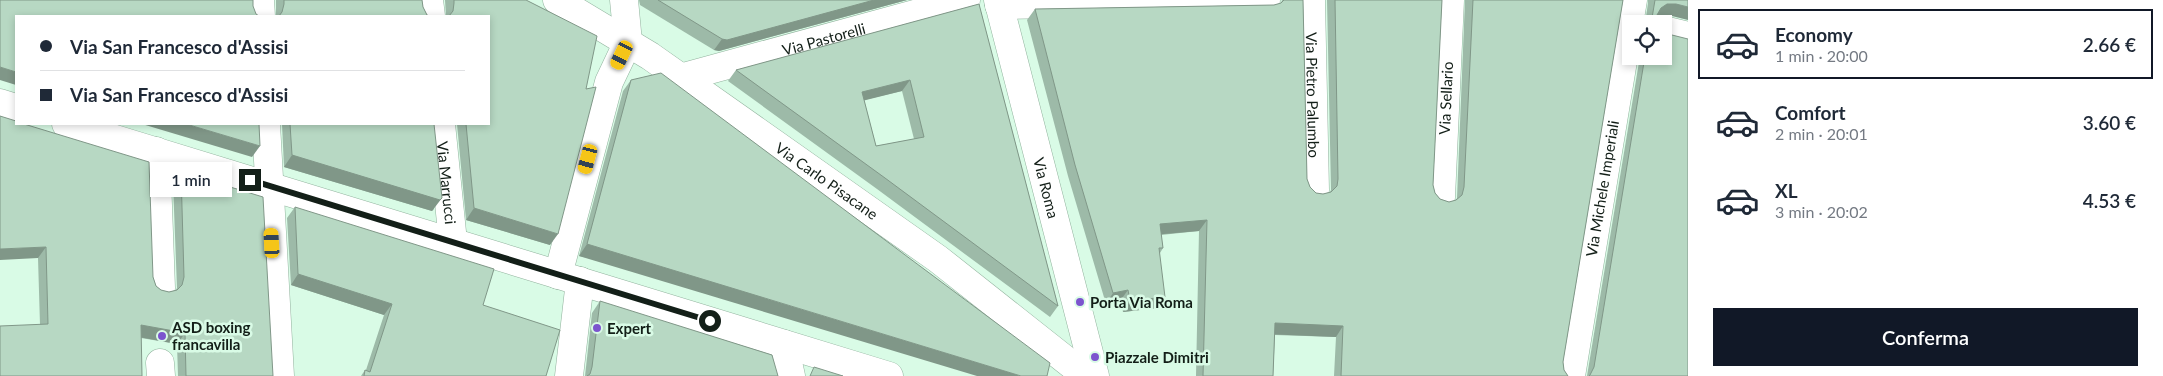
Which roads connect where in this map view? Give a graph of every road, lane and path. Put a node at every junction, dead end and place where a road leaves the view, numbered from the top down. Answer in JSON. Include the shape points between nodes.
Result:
{"nodes":[{"id":1,"x":260,"y":0,"type":"edge"},
{"id":2,"x":429,"y":0,"type":"edge"},
{"id":3,"x":557,"y":0,"type":"edge"},
{"id":4,"x":624,"y":0,"type":"edge"},
{"id":5,"x":966,"y":0,"type":"edge"},
{"id":6,"x":1266,"y":0,"type":"edge"},
{"id":7,"x":1311,"y":0,"type":"edge"},
{"id":8,"x":1450,"y":0,"type":"edge"},
{"id":9,"x":998,"y":3,"type":"edge"},
{"id":10,"x":261,"y":15,"type":"edge"},
{"id":11,"x":431,"y":15,"type":"edge"},
{"id":12,"x":1672,"y":32,"type":"edge"},
{"id":13,"x":1688,"y":36,"type":"edge"},
{"id":14,"x":628,"y":42,"type":"junction"},
{"id":15,"x":1624,"y":65,"type":"edge"},
{"id":16,"x":680,"y":78,"type":"junction"},
{"id":17,"x":0,"y":104,"type":"edge"},
{"id":18,"x":15,"y":108,"type":"edge"},
{"id":19,"x":69,"y":125,"type":"edge"},
{"id":20,"x":266,"y":125,"type":"edge"},
{"id":21,"x":441,"y":125,"type":"edge"},
{"id":22,"x":156,"y":151,"type":"junction"},
{"id":23,"x":269,"y":186,"type":"junction"},
{"id":24,"x":1315,"y":190,"type":"edge"},
{"id":25,"x":1442,"y":197,"type":"dead end"},
{"id":26,"x":453,"y":242,"type":"junction"},
{"id":27,"x":569,"y":278,"type":"junction"},
{"id":28,"x":161,"y":288,"type":"edge"},
{"id":29,"x":784,"y":344,"type":"junction"},
{"id":30,"x":280,"y":376,"type":"edge"},
{"id":31,"x":569,"y":376,"type":"edge"},
{"id":32,"x":791,"y":376,"type":"edge"},
{"id":33,"x":889,"y":376,"type":"edge"},
{"id":34,"x":1086,"y":376,"type":"edge"},
{"id":35,"x":1095,"y":376,"type":"edge"},
{"id":36,"x":1571,"y":376,"type":"edge"}],
"edges":[{"from":1,"to":10,"type":"street"},
{"from":2,"to":11,"type":"street"},
{"from":3,"to":14,"type":"street","name":"Via Carlo Pisacane"},
{"from":4,"to":14,"type":"street"},
{"from":5,"to":16,"type":"street","name":"Via Pastorelli"},
{"from":6,"to":9,"type":"street"},
{"from":7,"to":24,"type":"street","name":"Via Pietro Palumbo"},
{"from":8,"to":25,"type":"street","name":"Via Sellario"},
{"from":9,"to":35,"type":"street","name":"Via Roma"},
{"from":12,"to":13,"type":"street"},
{"from":14,"to":16,"type":"street","name":"Via Carlo Pisacane"},
{"from":14,"to":27,"type":"street","via":[[609,82]]},
{"from":15,"to":36,"type":"street","name":"Via Michele Imperiali"},
{"from":16,"to":34,"type":"street","name":"Via Carlo Pisacane","via":[[938,260]]},
{"from":17,"to":18,"type":"street"},
{"from":19,"to":22,"type":"street"},
{"from":20,"to":23,"type":"street"},
{"from":21,"to":26,"type":"street","name":"Via Marrucci"},
{"from":22,"to":23,"type":"street"},
{"from":22,"to":28,"type":"street"},
{"from":23,"to":26,"type":"street"},
{"from":23,"to":30,"type":"street"},
{"from":26,"to":27,"type":"street"},
{"from":27,"to":29,"type":"street"},
{"from":27,"to":31,"type":"street"},
{"from":29,"to":32,"type":"street"},
{"from":29,"to":33,"type":"street"}]}
